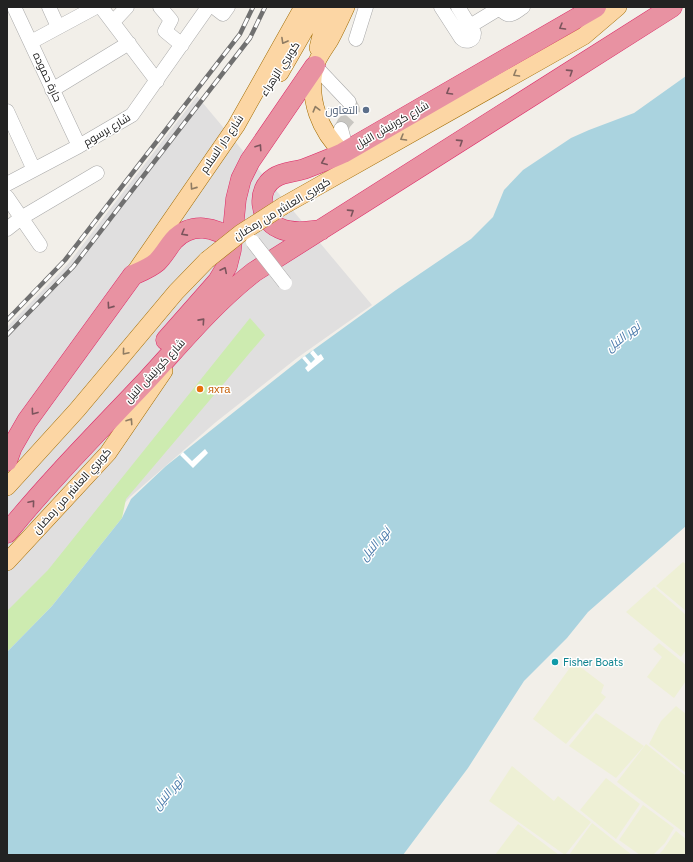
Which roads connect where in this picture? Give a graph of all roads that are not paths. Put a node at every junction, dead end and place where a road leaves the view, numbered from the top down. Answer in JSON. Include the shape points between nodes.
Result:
{"nodes":[{"id":1,"x":14,"y":7,"type":"edge"},
{"id":2,"x":49,"y":7,"type":"edge"},
{"id":3,"x":96,"y":7,"type":"edge"},
{"id":4,"x":102,"y":7,"type":"edge"},
{"id":5,"x":127,"y":7,"type":"edge"},
{"id":6,"x":160,"y":7,"type":"edge"},
{"id":7,"x":208,"y":7,"type":"edge"},
{"id":8,"x":303,"y":7,"type":"edge"},
{"id":9,"x":318,"y":7,"type":"edge"},
{"id":10,"x":332,"y":7,"type":"edge"},
{"id":11,"x":346,"y":7,"type":"edge"},
{"id":12,"x":366,"y":7,"type":"edge"},
{"id":13,"x":441,"y":7,"type":"edge"},
{"id":14,"x":458,"y":7,"type":"edge"},
{"id":15,"x":523,"y":7,"type":"edge"},
{"id":16,"x":596,"y":7,"type":"edge"},
{"id":17,"x":618,"y":7,"type":"edge"},
{"id":18,"x":672,"y":7,"type":"edge"},
{"id":19,"x":113,"y":22,"type":"junction"},
{"id":20,"x":470,"y":26,"type":"junction"},
{"id":21,"x":58,"y":28,"type":"junction"},
{"id":22,"x":356,"y":39,"type":"dead end"},
{"id":23,"x":31,"y":42,"type":"junction"},
{"id":24,"x":129,"y":43,"type":"junction"},
{"id":25,"x":182,"y":45,"type":"junction"},
{"id":26,"x":315,"y":66,"type":"junction"},
{"id":27,"x":157,"y":80,"type":"junction"},
{"id":28,"x":52,"y":90,"type":"junction"},
{"id":29,"x":349,"y":102,"type":"dead end"},
{"id":30,"x":7,"y":111,"type":"edge"},
{"id":31,"x":236,"y":126,"type":"junction"},
{"id":32,"x":341,"y":129,"type":"dead end"},
{"id":33,"x":79,"y":146,"type":"junction"},
{"id":34,"x":345,"y":152,"type":"junction"},
{"id":35,"x":34,"y":170,"type":"junction"},
{"id":36,"x":97,"y":173,"type":"dead end"},
{"id":37,"x":7,"y":184,"type":"edge"},
{"id":38,"x":7,"y":197,"type":"edge"},
{"id":39,"x":21,"y":218,"type":"junction"},
{"id":40,"x":7,"y":229,"type":"edge"},
{"id":41,"x":323,"y":230,"type":"junction"},
{"id":42,"x":232,"y":241,"type":"junction"},
{"id":43,"x":253,"y":242,"type":"dead end"},
{"id":44,"x":40,"y":244,"type":"dead end"},
{"id":45,"x":133,"y":275,"type":"junction"},
{"id":46,"x":285,"y":283,"type":"dead end"},
{"id":47,"x":188,"y":336,"type":"junction"},
{"id":48,"x":146,"y":380,"type":"junction"},
{"id":49,"x":7,"y":461,"type":"edge"},
{"id":50,"x":7,"y":487,"type":"edge"},
{"id":51,"x":7,"y":533,"type":"edge"},
{"id":52,"x":7,"y":562,"type":"edge"}],
"edges":[{"from":1,"to":23,"type":"street","name":"حارة حموده"},
{"from":2,"to":21,"type":"street"},
{"from":3,"to":21,"type":"street"},
{"from":4,"to":19,"type":"street"},
{"from":5,"to":19,"type":"street"},
{"from":6,"to":25,"type":"street","via":[[171,20],[165,31]]},
{"from":7,"to":25,"type":"street","name":"شارع برسوم"},
{"from":8,"to":31,"type":"main road","name":"شارع دار السلام","one_way":true},
{"from":9,"to":31,"type":"main road","name":"كوبري الزهراء","via":[[262,99]]},
{"from":10,"to":26,"type":"main road","name":"كوبري الزهراء","via":[[320,36]]},
{"from":11,"to":26,"type":"main road"},
{"from":12,"to":22,"type":"street"},
{"from":13,"to":20,"type":"street","via":[[461,38],[468,42],[474,36]]},
{"from":14,"to":20,"type":"street"},
{"from":15,"to":20,"type":"street","via":[[511,14],[498,9]]},
{"from":16,"to":34,"type":"highway","name":"شارع كورنيش النيل","one_way":true},
{"from":17,"to":50,"type":"main road","name":"كوبري العاشر من رمضان","one_way":true,"bridge":true,"via":[[584,36],[267,216],[223,246],[176,292],[77,410]]},
{"from":41,"to":18,"type":"highway","name":"شارع كورنيش النيل","one_way":true},
{"from":19,"to":24,"type":"street"},
{"from":21,"to":23,"type":"street"},
{"from":23,"to":28,"type":"street","name":"حارة حموده"},
{"from":24,"to":27,"type":"street"},
{"from":24,"to":28,"type":"street"},
{"from":25,"to":27,"type":"street","name":"شارع برسوم"},
{"from":26,"to":29,"type":"street"},
{"from":34,"to":26,"type":"main road","one_way":true,"via":[[336,146],[324,131],[316,112],[313,92]]},
{"from":42,"to":26,"type":"highway","one_way":true,"via":[[238,189],[245,170]]},
{"from":27,"to":33,"type":"street","name":"شارع برسوم","via":[[132,115]]},
{"from":28,"to":33,"type":"street","name":"حارة حموده"},
{"from":30,"to":35,"type":"street"},
{"from":31,"to":45,"type":"main road","name":"شارع دار السلام","one_way":true},
{"from":32,"to":34,"type":"street"},
{"from":33,"to":35,"type":"street","name":"شارع برسوم"},
{"from":34,"to":41,"type":"highway","name":"شارع كورنيش النيل","one_way":true,"via":[[279,175],[263,192],[263,210],[273,225],[290,231]]},
{"from":35,"to":37,"type":"street","name":"شارع برسوم"},
{"from":36,"to":39,"type":"street"},
{"from":38,"to":39,"type":"street"},
{"from":39,"to":40,"type":"street"},
{"from":39,"to":44,"type":"street"},
{"from":47,"to":41,"type":"highway","name":"شارع كورنيش النيل","one_way":true,"via":[[214,307],[254,272]]},
{"from":42,"to":45,"type":"highway","one_way":true,"via":[[212,229],[190,230],[178,237],[156,263]]},
{"from":48,"to":42,"type":"highway","one_way":true,"via":[[150,365],[161,346],[218,281],[229,258]]},
{"from":43,"to":46,"type":"street","bridge":true},
{"from":45,"to":49,"type":"highway","one_way":true,"via":[[27,421]]},
{"from":47,"to":48,"type":"highway","name":"شارع كورنيش النيل"},
{"from":52,"to":47,"type":"main road","name":"كوبري العاشر من رمضان","one_way":true,"via":[[108,453]]},
{"from":51,"to":48,"type":"highway","name":"شارع كورنيش النيل","one_way":true}]}
